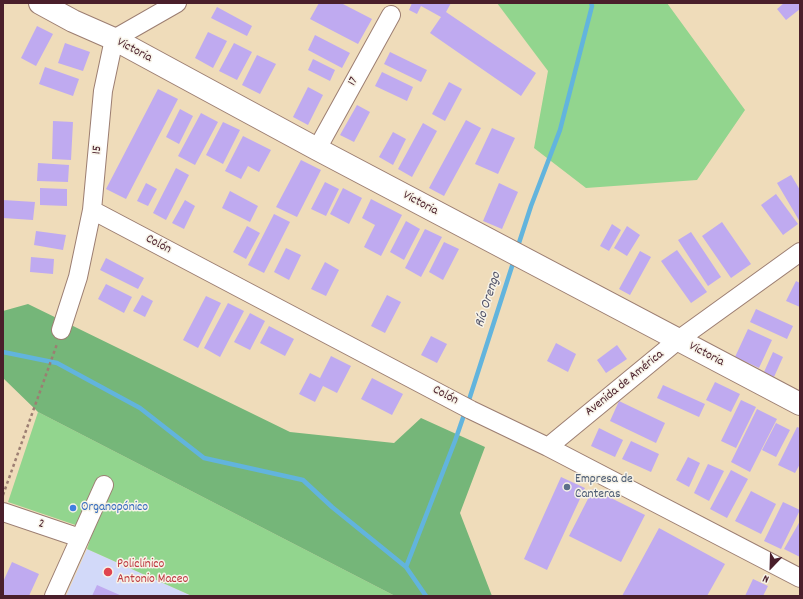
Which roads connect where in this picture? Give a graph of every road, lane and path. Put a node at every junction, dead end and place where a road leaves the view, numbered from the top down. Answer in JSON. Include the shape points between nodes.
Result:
{"nodes":[{"id":1,"x":40,"y":3,"type":"edge"},
{"id":2,"x":178,"y":3,"type":"edge"},
{"id":3,"x":391,"y":15,"type":"dead end"},
{"id":4,"x":114,"y":39,"type":"junction"},
{"id":5,"x":316,"y":149,"type":"junction"},
{"id":6,"x":92,"y":210,"type":"junction"},
{"id":7,"x":800,"y":252,"type":"edge"},
{"id":8,"x":61,"y":330,"type":"joint"},
{"id":9,"x":678,"y":340,"type":"junction"},
{"id":10,"x":800,"y":404,"type":"edge"},
{"id":11,"x":548,"y":447,"type":"junction"},
{"id":12,"x":104,"y":485,"type":"dead end"},
{"id":13,"x":3,"y":495,"type":"edge"},
{"id":14,"x":3,"y":512,"type":"edge"},
{"id":15,"x":80,"y":538,"type":"junction"},
{"id":16,"x":800,"y":578,"type":"edge"},
{"id":17,"x":54,"y":596,"type":"edge"}],
"edges":[{"from":1,"to":4,"type":"street","name":"Victoria"},
{"from":2,"to":4,"type":"street"},
{"from":3,"to":5,"type":"street","name":"17"},
{"from":4,"to":5,"type":"street","name":"Victoria"},
{"from":4,"to":6,"type":"street","name":"15","via":[[103,91]]},
{"from":5,"to":9,"type":"street","name":"Victoria"},
{"from":6,"to":8,"type":"street","name":"15","via":[[78,277]]},
{"from":6,"to":11,"type":"street","name":"Colón","via":[[471,410]]},
{"from":7,"to":9,"type":"street","name":"Avenida de América"},
{"from":8,"to":13,"type":"path"},
{"from":9,"to":10,"type":"street","name":"Victoria"},
{"from":9,"to":11,"type":"street","name":"Avenida de América"},
{"from":11,"to":16,"type":"street","name":"Colón"},
{"from":12,"to":15,"type":"street"},
{"from":14,"to":15,"type":"street","name":"2"},
{"from":15,"to":17,"type":"street"}]}
